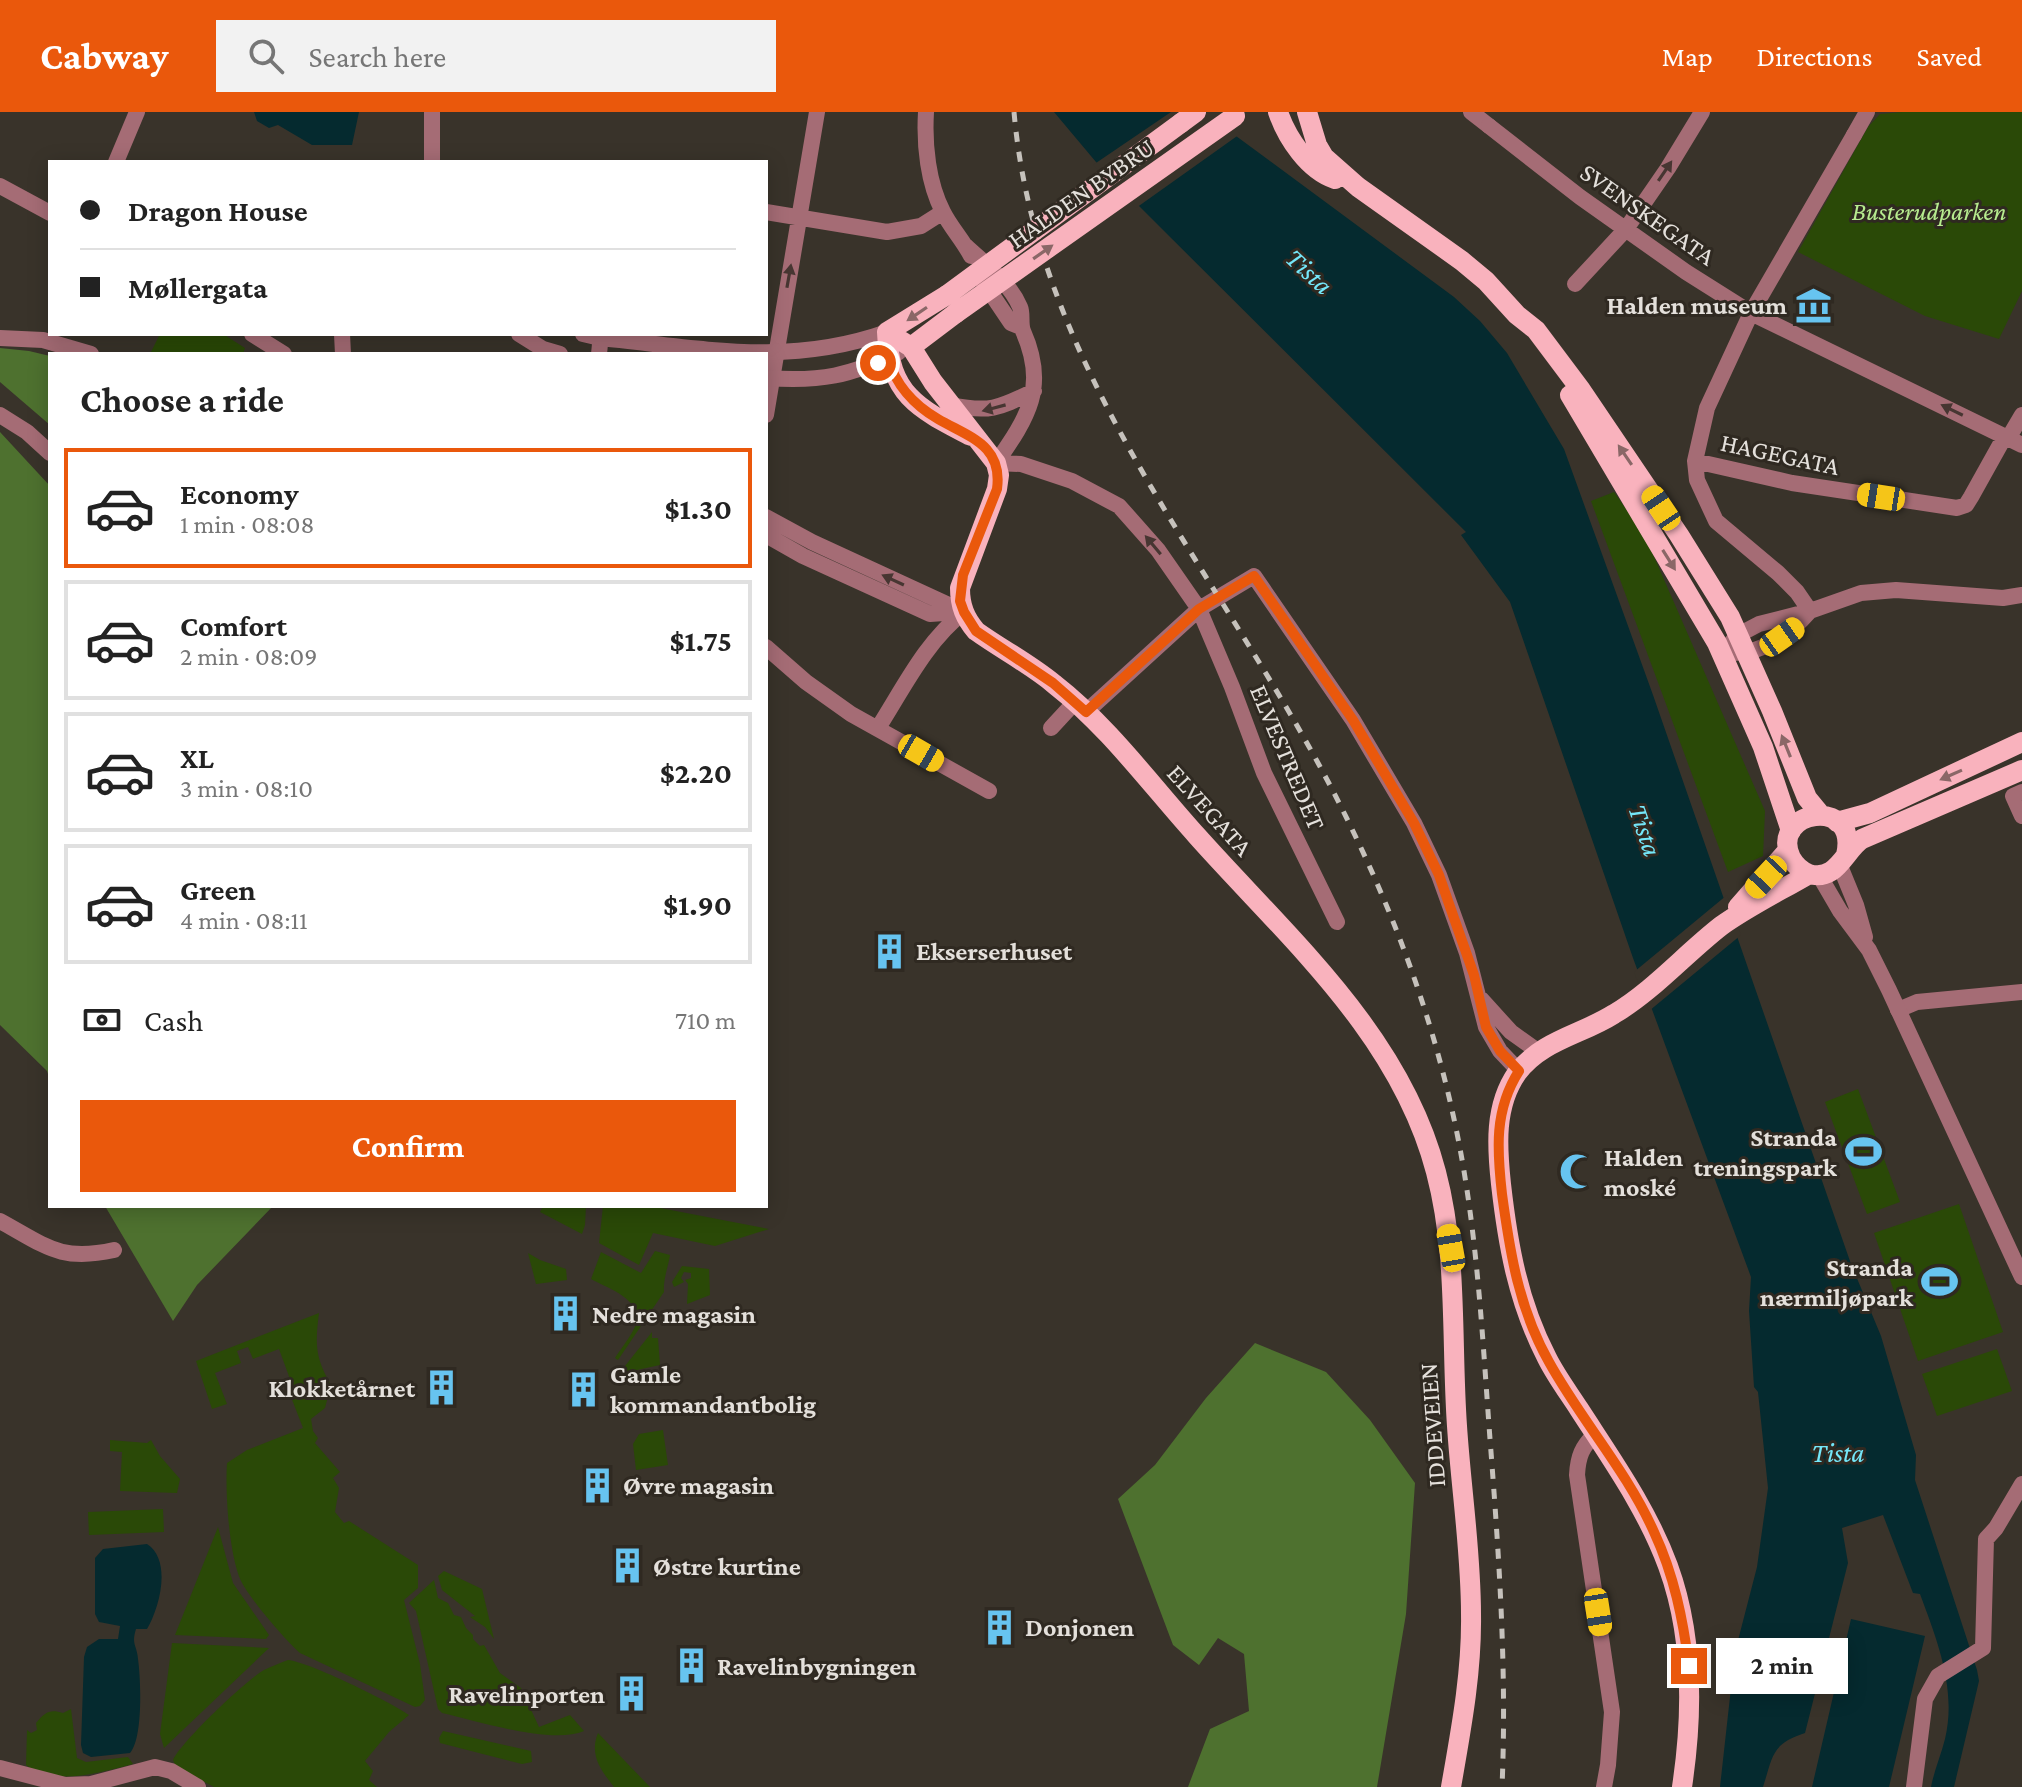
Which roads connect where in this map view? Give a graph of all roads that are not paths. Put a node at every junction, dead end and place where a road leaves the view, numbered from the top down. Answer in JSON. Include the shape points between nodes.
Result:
{"nodes":[{"id":1,"x":137,"y":112,"type":"edge"},
{"id":2,"x":432,"y":112,"type":"edge"},
{"id":3,"x":817,"y":112,"type":"edge"},
{"id":4,"x":926,"y":112,"type":"edge"},
{"id":5,"x":1196,"y":112,"type":"edge"},
{"id":6,"x":1278,"y":112,"type":"edge"},
{"id":7,"x":1307,"y":112,"type":"edge"},
{"id":8,"x":1471,"y":112,"type":"edge"},
{"id":9,"x":1702,"y":112,"type":"edge"},
{"id":10,"x":1867,"y":112,"type":"edge"},
{"id":11,"x":1239,"y":114,"type":"edge"},
{"id":12,"x":117,"y":160,"type":"edge"},
{"id":13,"x":432,"y":160,"type":"edge"},
{"id":14,"x":0,"y":186,"type":"edge"},
{"id":15,"x":1358,"y":187,"type":"junction"},
{"id":16,"x":48,"y":212,"type":"edge"},
{"id":17,"x":768,"y":212,"type":"edge"},
{"id":18,"x":943,"y":212,"type":"junction"},
{"id":19,"x":799,"y":217,"type":"junction"},
{"id":20,"x":1626,"y":229,"type":"junction"},
{"id":21,"x":1575,"y":284,"type":"dead end"},
{"id":22,"x":952,"y":304,"type":"junction"},
{"id":23,"x":1751,"y":313,"type":"junction"},
{"id":24,"x":1517,"y":315,"type":"junction"},
{"id":25,"x":887,"y":332,"type":"junction"},
{"id":26,"x":254,"y":336,"type":"edge"},
{"id":27,"x":522,"y":336,"type":"edge"},
{"id":28,"x":0,"y":338,"type":"edge"},
{"id":29,"x":600,"y":342,"type":"edge"},
{"id":30,"x":911,"y":347,"type":"junction"},
{"id":31,"x":84,"y":352,"type":"edge"},
{"id":32,"x":274,"y":352,"type":"edge"},
{"id":33,"x":553,"y":352,"type":"edge"},
{"id":34,"x":735,"y":352,"type":"edge"},
{"id":35,"x":768,"y":353,"type":"edge"},
{"id":36,"x":776,"y":353,"type":"junction"},
{"id":37,"x":888,"y":358,"type":"junction"},
{"id":38,"x":769,"y":378,"type":"edge"},
{"id":39,"x":1034,"y":391,"type":"junction"},
{"id":40,"x":951,"y":405,"type":"junction"},
{"id":41,"x":0,"y":415,"type":"edge"},
{"id":42,"x":2022,"y":415,"type":"edge"},
{"id":43,"x":976,"y":438,"type":"junction"},
{"id":44,"x":2012,"y":439,"type":"edge"},
{"id":45,"x":48,"y":451,"type":"edge"},
{"id":46,"x":1695,"y":461,"type":"junction"},
{"id":47,"x":996,"y":463,"type":"junction"},
{"id":48,"x":768,"y":518,"type":"edge"},
{"id":49,"x":768,"y":536,"type":"edge"},
{"id":50,"x":2022,"y":595,"type":"edge"},
{"id":51,"x":1199,"y":609,"type":"junction"},
{"id":52,"x":1810,"y":611,"type":"junction"},
{"id":53,"x":964,"y":612,"type":"junction"},
{"id":54,"x":1742,"y":644,"type":"junction"},
{"id":55,"x":768,"y":649,"type":"edge"},
{"id":56,"x":1722,"y":654,"type":"junction"},
{"id":57,"x":1081,"y":707,"type":"junction"},
{"id":58,"x":878,"y":728,"type":"junction"},
{"id":59,"x":1051,"y":728,"type":"dead end"},
{"id":60,"x":2022,"y":742,"type":"edge"},
{"id":61,"x":2022,"y":770,"type":"edge"},
{"id":62,"x":989,"y":791,"type":"dead end"},
{"id":63,"x":2018,"y":794,"type":"edge"},
{"id":64,"x":2022,"y":816,"type":"edge"},
{"id":65,"x":1829,"y":818,"type":"junction"},
{"id":66,"x":1790,"y":841,"type":"junction"},
{"id":67,"x":1843,"y":860,"type":"junction"},
{"id":68,"x":1814,"y":874,"type":"junction"},
{"id":69,"x":1746,"y":905,"type":"junction"},
{"id":70,"x":1337,"y":922,"type":"dead end"},
{"id":71,"x":1869,"y":950,"type":"junction"},
{"id":72,"x":2022,"y":992,"type":"edge"},
{"id":73,"x":1480,"y":998,"type":"junction"},
{"id":74,"x":1898,"y":1010,"type":"junction"},
{"id":75,"x":1539,"y":1052,"type":"junction"},
{"id":76,"x":1394,"y":1068,"type":"joint"},
{"id":77,"x":1519,"y":1071,"type":"junction"},
{"id":78,"x":0,"y":1221,"type":"edge"},
{"id":79,"x":114,"y":1250,"type":"dead end"},
{"id":80,"x":2022,"y":1277,"type":"edge"},
{"id":81,"x":1595,"y":1434,"type":"junction"},
{"id":82,"x":2022,"y":1484,"type":"edge"},
{"id":83,"x":0,"y":1768,"type":"edge"},
{"id":84,"x":198,"y":1787,"type":"edge"},
{"id":85,"x":1451,"y":1787,"type":"edge"},
{"id":86,"x":1604,"y":1787,"type":"edge"},
{"id":87,"x":1682,"y":1787,"type":"edge"},
{"id":88,"x":1914,"y":1787,"type":"edge"}],
"edges":[{"from":1,"to":12,"type":"street"},
{"from":2,"to":13,"type":"street"},
{"from":3,"to":19,"type":"street"},
{"from":4,"to":18,"type":"street","via":[[933,186]]},
{"from":5,"to":22,"type":"main road","name":"HALDEN BYBRU","bridge":true},
{"from":6,"to":15,"type":"main road","via":[[1284,130],[1314,165],[1329,177]]},
{"from":7,"to":15,"type":"main road","via":[[1324,157]]},
{"from":8,"to":20,"type":"street","name":"SVENSKEGATA"},
{"from":20,"to":9,"type":"street","one_way":true},
{"from":10,"to":23,"type":"street"},
{"from":22,"to":11,"type":"main road","name":"HALDEN BYBRU","one_way":true,"bridge":true},
{"from":14,"to":16,"type":"street"},
{"from":15,"to":24,"type":"main road","via":[[1462,261]]},
{"from":17,"to":19,"type":"street"},
{"from":18,"to":19,"type":"street","via":[[900,232]]},
{"from":18,"to":39,"type":"street","via":[[1021,308],[1021,327],[1035,370]]},
{"from":36,"to":19,"type":"street","one_way":true},
{"from":20,"to":21,"type":"street"},
{"from":20,"to":23,"type":"street","name":"SVENSKEGATA"},
{"from":22,"to":25,"type":"main road","one_way":true},
{"from":22,"to":30,"type":"main road"},
{"from":44,"to":23,"type":"street","name":"SVENSKEGATA","one_way":true},
{"from":23,"to":46,"type":"street","via":[[1707,408]]},
{"from":54,"to":24,"type":"main road","one_way":true,"via":[[1679,535],[1581,390],[1536,330]]},
{"from":24,"to":56,"type":"main road","one_way":true},
{"from":25,"to":30,"type":"main road"},
{"from":25,"to":36,"type":"street","via":[[810,352]]},
{"from":25,"to":37,"type":"main road"},
{"from":26,"to":32,"type":"street"},
{"from":27,"to":33,"type":"street"},
{"from":28,"to":31,"type":"street","via":[[43,340]]},
{"from":29,"to":34,"type":"street"},
{"from":30,"to":37,"type":"street"},
{"from":30,"to":40,"type":"main road"},
{"from":35,"to":36,"type":"street"},
{"from":36,"to":38,"type":"street"},
{"from":37,"to":38,"type":"street","via":[[819,380]]},
{"from":37,"to":43,"type":"main road","via":[[906,392],[936,418]]},
{"from":39,"to":40,"type":"street","one_way":true,"via":[[981,411]]},
{"from":39,"to":47,"type":"street","via":[[1022,426]]},
{"from":40,"to":43,"type":"main road"},
{"from":41,"to":45,"type":"street"},
{"from":42,"to":44,"type":"street"},
{"from":43,"to":47,"type":"main road"},
{"from":44,"to":46,"type":"street","name":"HAGEGATA","via":[[1966,505],[1957,508],[1792,483]]},
{"from":46,"to":52,"type":"street","via":[[1697,480],[1716,521],[1778,573]]},
{"from":51,"to":47,"type":"street","name":"ELVESTREDET","one_way":true,"via":[[1119,506],[1072,481],[1021,464]]},
{"from":47,"to":53,"type":"main road","via":[[997,489],[963,575]]},
{"from":53,"to":48,"type":"street","one_way":true},
{"from":49,"to":53,"type":"street","via":[[930,614]]},
{"from":50,"to":52,"type":"street","via":[[1896,590],[1861,593]]},
{"from":51,"to":57,"type":"street"},
{"from":51,"to":70,"type":"street","name":"ELVESTREDET","via":[[1264,773]]},
{"from":51,"to":73,"type":"street","via":[[1254,576],[1353,720],[1414,823],[1439,875]]},
{"from":52,"to":54,"type":"street","via":[[1759,624]]},
{"from":52,"to":54,"type":"street","via":[[1768,647]]},
{"from":53,"to":57,"type":"main road","name":"ELVEGATA","via":[[976,631]]},
{"from":53,"to":58,"type":"street","via":[[934,641]]},
{"from":54,"to":56,"type":"street"},
{"from":65,"to":54,"type":"main road","one_way":true,"via":[[1807,798]]},
{"from":55,"to":58,"type":"street","via":[[828,698]]},
{"from":56,"to":66,"type":"main road","via":[[1763,747]]},
{"from":57,"to":59,"type":"street"},
{"from":57,"to":76,"type":"main road","name":"ELVEGATA","via":[[1350,1005]]},
{"from":58,"to":62,"type":"street"},
{"from":60,"to":65,"type":"main road","one_way":true,"via":[[1870,813]]},
{"from":61,"to":67,"type":"main road","via":[[1862,839]]},
{"from":63,"to":64,"type":"street"},
{"from":65,"to":66,"type":"main road","via":[[1804,818]]},
{"from":65,"to":67,"type":"main road","via":[[1847,836]]},
{"from":66,"to":68,"type":"main road","via":[[1795,865]]},
{"from":66,"to":69,"type":"main road"},
{"from":67,"to":68,"type":"main road"},
{"from":67,"to":71,"type":"street"},
{"from":68,"to":69,"type":"main road"},
{"from":68,"to":71,"type":"street"},
{"from":69,"to":75,"type":"main road","via":[[1626,1006]]},
{"from":71,"to":74,"type":"street"},
{"from":72,"to":74,"type":"street","via":[[1917,1002]]},
{"from":73,"to":75,"type":"street","via":[[1511,1032]]},
{"from":73,"to":77,"type":"street","via":[[1492,1039]]},
{"from":74,"to":80,"type":"street"},
{"from":75,"to":77,"type":"main road"},
{"from":76,"to":85,"type":"main road","name":"IDDEVEIEN","via":[[1436,1170],[1452,1263],[1456,1413],[1471,1612],[1469,1666]]},
{"from":77,"to":81,"type":"main road","via":[[1505,1098],[1498,1139],[1512,1265],[1529,1321],[1549,1362]]},
{"from":78,"to":79,"type":"street","via":[[65,1254]]},
{"from":81,"to":86,"type":"street","via":[[1578,1457],[1577,1475],[1612,1712]]},
{"from":81,"to":87,"type":"main road","via":[[1646,1515],[1677,1595],[1690,1701]]},
{"from":82,"to":88,"type":"street","via":[[1986,1539],[1983,1648],[1938,1676],[1925,1699]]},
{"from":83,"to":84,"type":"street","via":[[65,1785],[91,1784],[155,1767]]}]}
